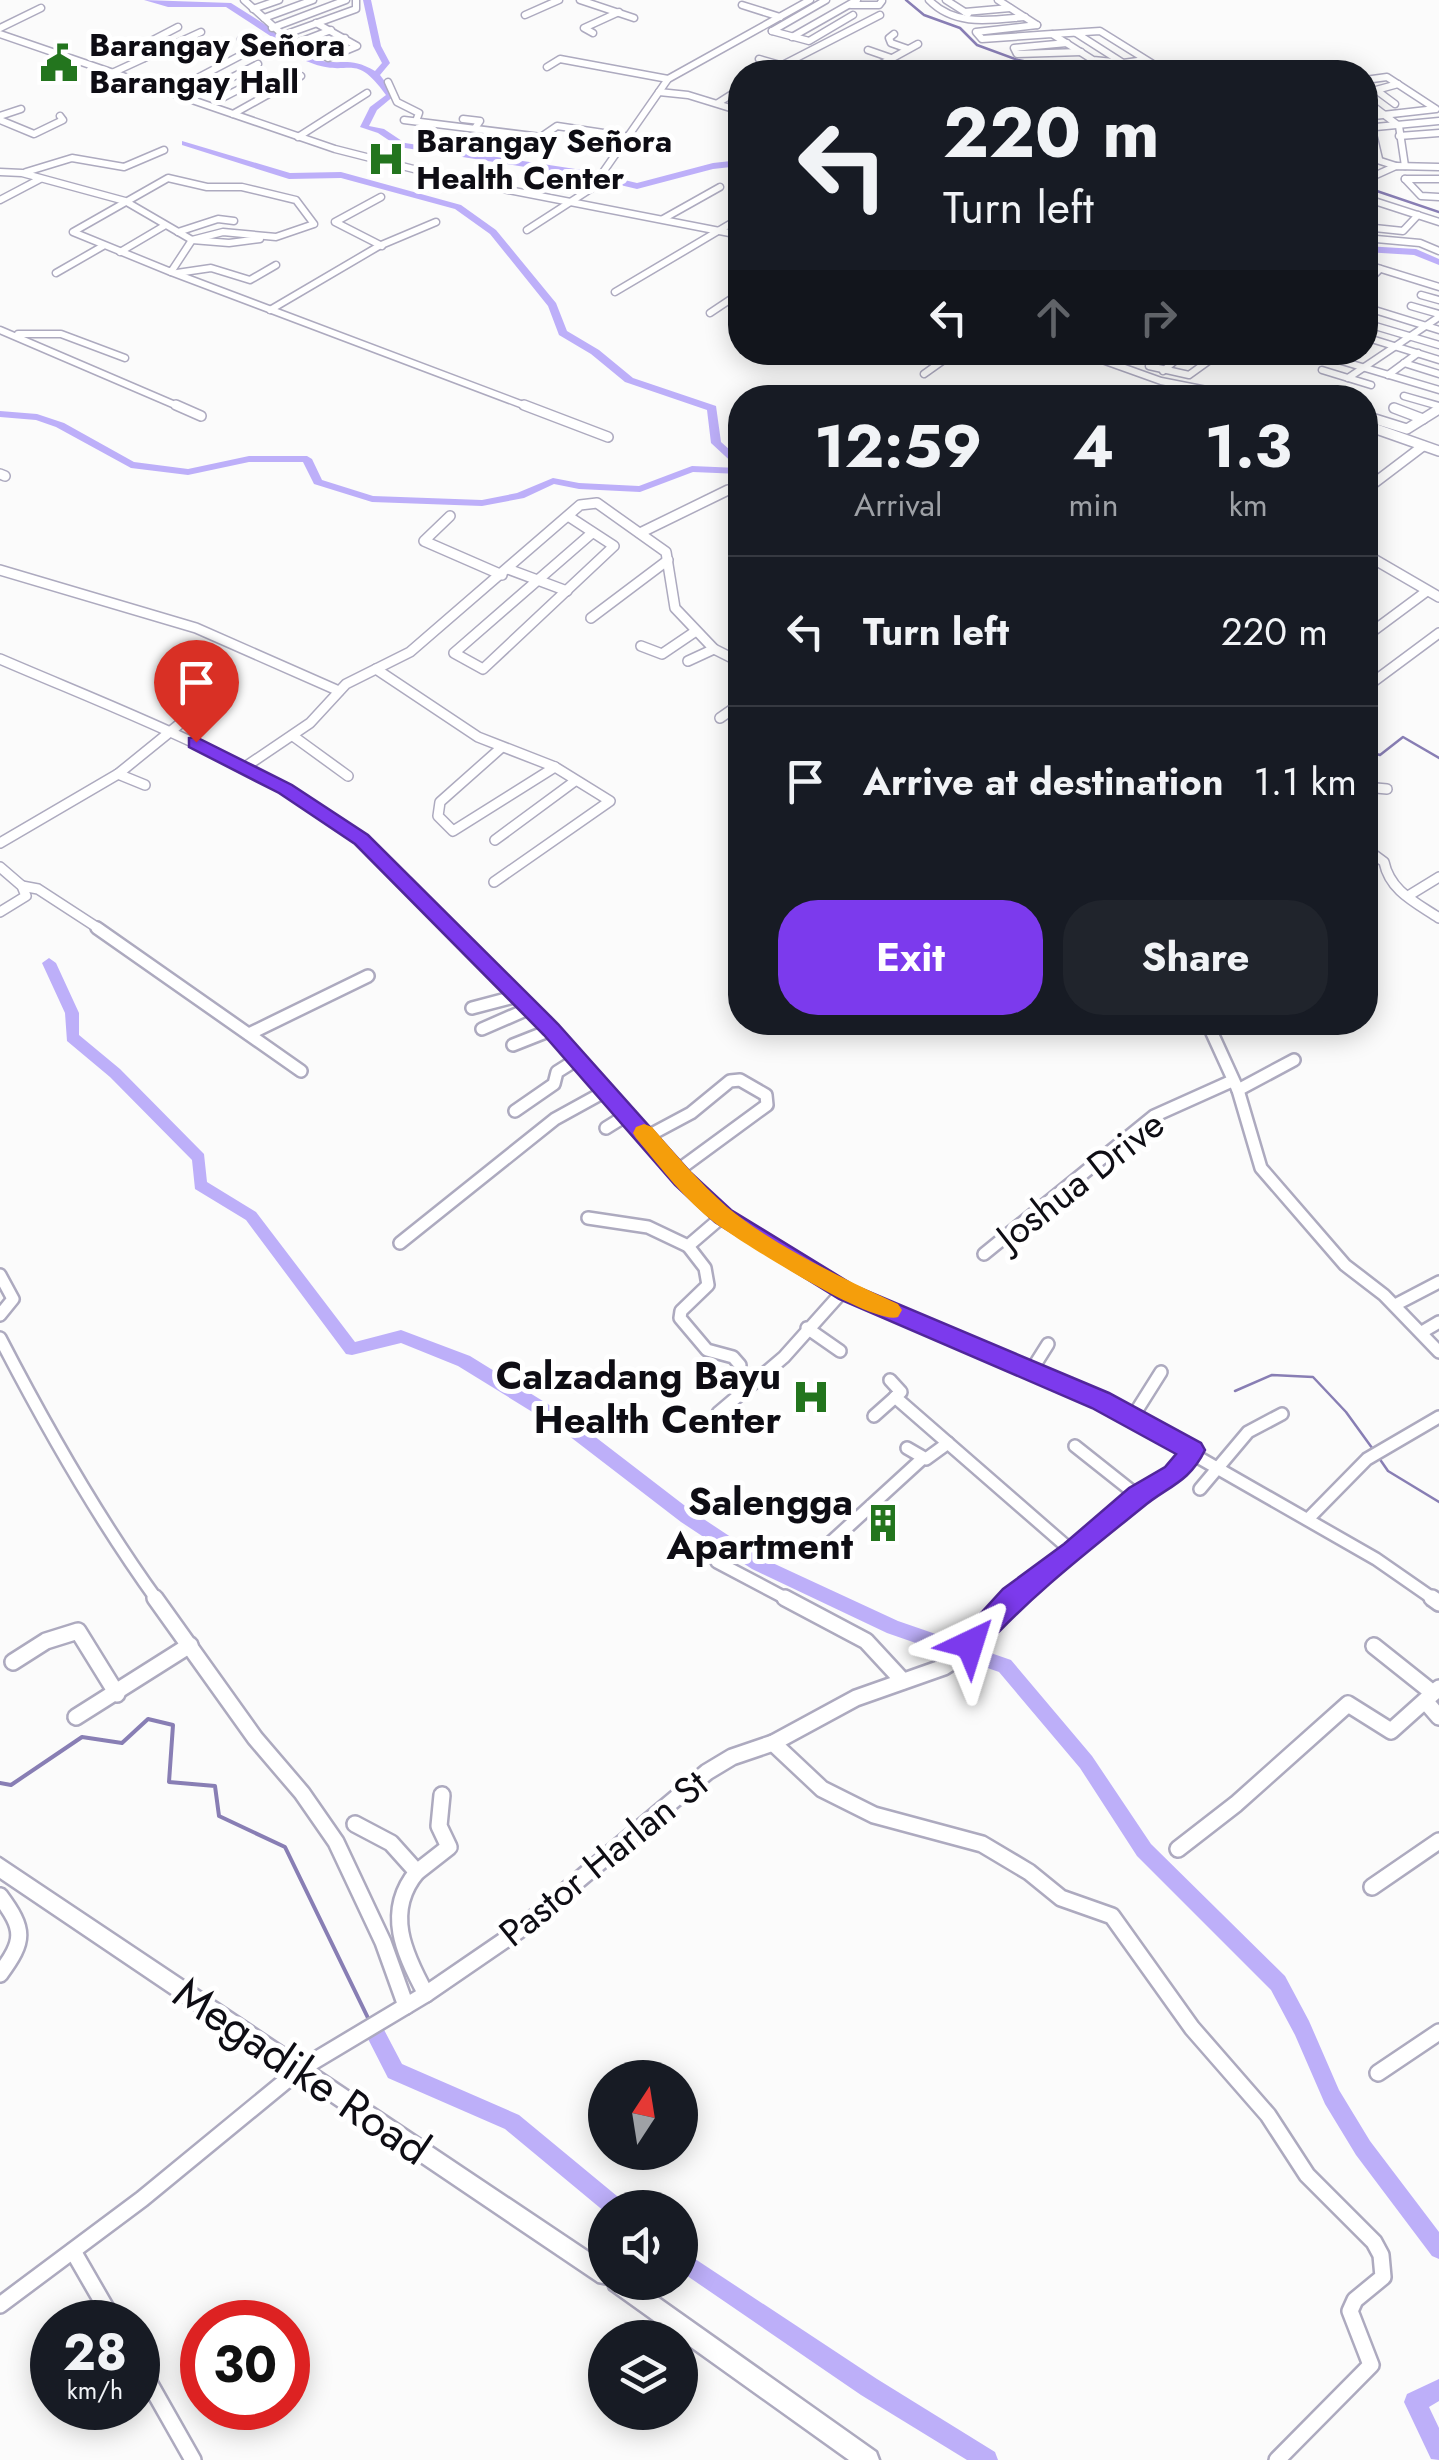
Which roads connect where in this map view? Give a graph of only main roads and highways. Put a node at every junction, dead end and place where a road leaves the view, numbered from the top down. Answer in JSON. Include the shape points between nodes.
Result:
{"nodes":[{"id":1,"x":0,"y":1867,"type":"edge"},
{"id":2,"x":588,"y":2264,"type":"edge"},
{"id":3,"x":642,"y":2300,"type":"edge"},
{"id":4,"x":868,"y":2460,"type":"edge"}],
"edges":[{"from":1,"to":2,"type":"main road","name":"Megadike Road"},
{"from":3,"to":4,"type":"main road"}]}
